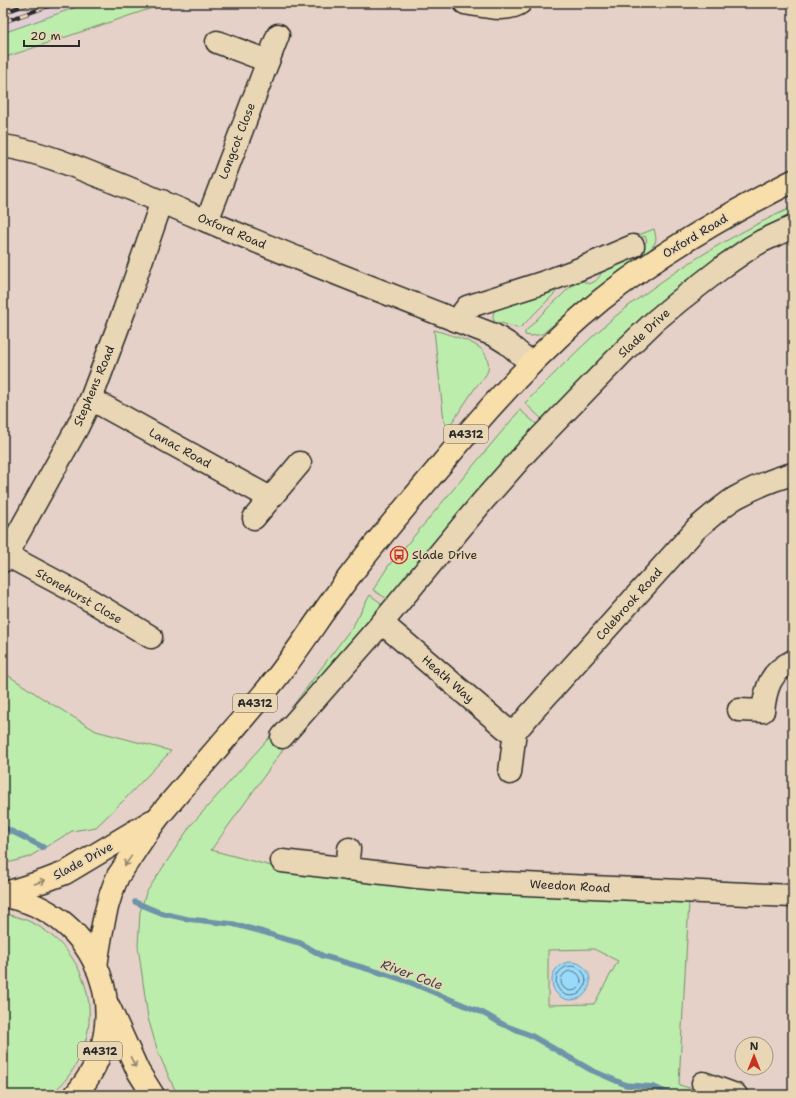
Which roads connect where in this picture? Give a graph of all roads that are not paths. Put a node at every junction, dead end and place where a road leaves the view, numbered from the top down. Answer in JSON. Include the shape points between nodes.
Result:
{"nodes":[{"id":1,"x":465,"y":3,"type":"edge"},
{"id":2,"x":520,"y":3,"type":"edge"},
{"id":3,"x":278,"y":35,"type":"dead end"},
{"id":4,"x":217,"y":42,"type":"dead end"},
{"id":5,"x":268,"y":61,"type":"junction"},
{"id":6,"x":3,"y":146,"type":"edge"},
{"id":7,"x":793,"y":180,"type":"edge"},
{"id":8,"x":162,"y":201,"type":"junction"},
{"id":9,"x":207,"y":221,"type":"junction"},
{"id":10,"x":793,"y":227,"type":"edge"},
{"id":11,"x":633,"y":246,"type":"dead end"},
{"id":12,"x":602,"y":300,"type":"joint"},
{"id":13,"x":459,"y":321,"type":"junction"},
{"id":14,"x":531,"y":363,"type":"junction"},
{"id":15,"x":91,"y":399,"type":"junction"},
{"id":16,"x":300,"y":463,"type":"dead end"},
{"id":17,"x":793,"y":474,"type":"edge"},
{"id":18,"x":270,"y":498,"type":"junction"},
{"id":19,"x":254,"y":518,"type":"dead end"},
{"id":20,"x":4,"y":556,"type":"edge"},
{"id":21,"x":382,"y":622,"type":"junction"},
{"id":22,"x":151,"y":637,"type":"dead end"},
{"id":23,"x":793,"y":660,"type":"edge"},
{"id":24,"x":739,"y":710,"type":"dead end"},
{"id":25,"x":515,"y":730,"type":"junction"},
{"id":26,"x":282,"y":738,"type":"dead end"},
{"id":27,"x":510,"y":773,"type":"dead end"},
{"id":28,"x":158,"y":818,"type":"junction"},
{"id":29,"x":282,"y":861,"type":"dead end"},
{"id":30,"x":3,"y":895,"type":"edge"},
{"id":31,"x":793,"y":896,"type":"edge"},
{"id":32,"x":96,"y":966,"type":"junction"},
{"id":33,"x":106,"y":1001,"type":"junction"},
{"id":34,"x":703,"y":1084,"type":"dead end"},
{"id":35,"x":75,"y":1095,"type":"edge"},
{"id":36,"x":153,"y":1095,"type":"edge"},
{"id":37,"x":736,"y":1095,"type":"edge"}],
"edges":[{"from":1,"to":2,"type":"street","via":[[505,8]]},
{"from":3,"to":5,"type":"street","name":"Longcot Close"},
{"from":4,"to":5,"type":"street"},
{"from":5,"to":9,"type":"street","name":"Longcot Close"},
{"from":6,"to":8,"type":"street","name":"Oxford Road","via":[[46,156]]},
{"from":7,"to":12,"type":"main road","name":"Oxford Road","number":"A4312","via":[[699,232],[644,268]]},
{"from":8,"to":9,"type":"street","name":"Oxford Road"},
{"from":8,"to":15,"type":"street","name":"Stephens Road"},
{"from":9,"to":13,"type":"street","name":"Oxford Road"},
{"from":10,"to":21,"type":"street","name":"Slade Drive","via":[[745,252],[655,321],[529,449]]},
{"from":11,"to":13,"type":"street","via":[[542,283],[467,307]]},
{"from":12,"to":14,"type":"main road","name":"Slade Drive","number":"A4312"},
{"from":13,"to":14,"type":"street","name":"Oxford Road","via":[[494,335]]},
{"from":14,"to":28,"type":"main road","name":"Slade Drive","number":"A4312","via":[[488,410],[356,567],[278,675]]},
{"from":15,"to":18,"type":"street","name":"Lanac Road"},
{"from":15,"to":20,"type":"street","name":"Stephens Road"},
{"from":16,"to":18,"type":"street"},
{"from":17,"to":25,"type":"street","name":"Colebrook Road","via":[[735,498],[696,529]]},
{"from":18,"to":19,"type":"street"},
{"from":20,"to":22,"type":"street","name":"Stonehurst Close","via":[[83,596]]},
{"from":21,"to":25,"type":"street","name":"Heath Way","via":[[505,728]]},
{"from":21,"to":26,"type":"street","name":"Slade Drive"},
{"from":23,"to":24,"type":"street","via":[[784,665],[771,679],[763,711]]},
{"from":25,"to":27,"type":"street"},
{"from":30,"to":28,"type":"main road","name":"Slade Drive","number":"A4312","one_way":true,"via":[[65,873]]},
{"from":28,"to":32,"type":"main road","name":"Slade Drive","number":"A4312","one_way":true,"via":[[113,886]]},
{"from":29,"to":31,"type":"street","name":"Weedon Road","via":[[348,859],[417,877],[478,882]]},
{"from":30,"to":32,"type":"main road","number":"A4312","via":[[42,908],[63,922],[82,941]]},
{"from":32,"to":33,"type":"main road","number":"A4312"},
{"from":33,"to":35,"type":"main road","number":"A4312","via":[[104,1040],[89,1076]]},
{"from":33,"to":36,"type":"main road","one_way":true,"via":[[138,1071]]},
{"from":34,"to":37,"type":"street"}]}
